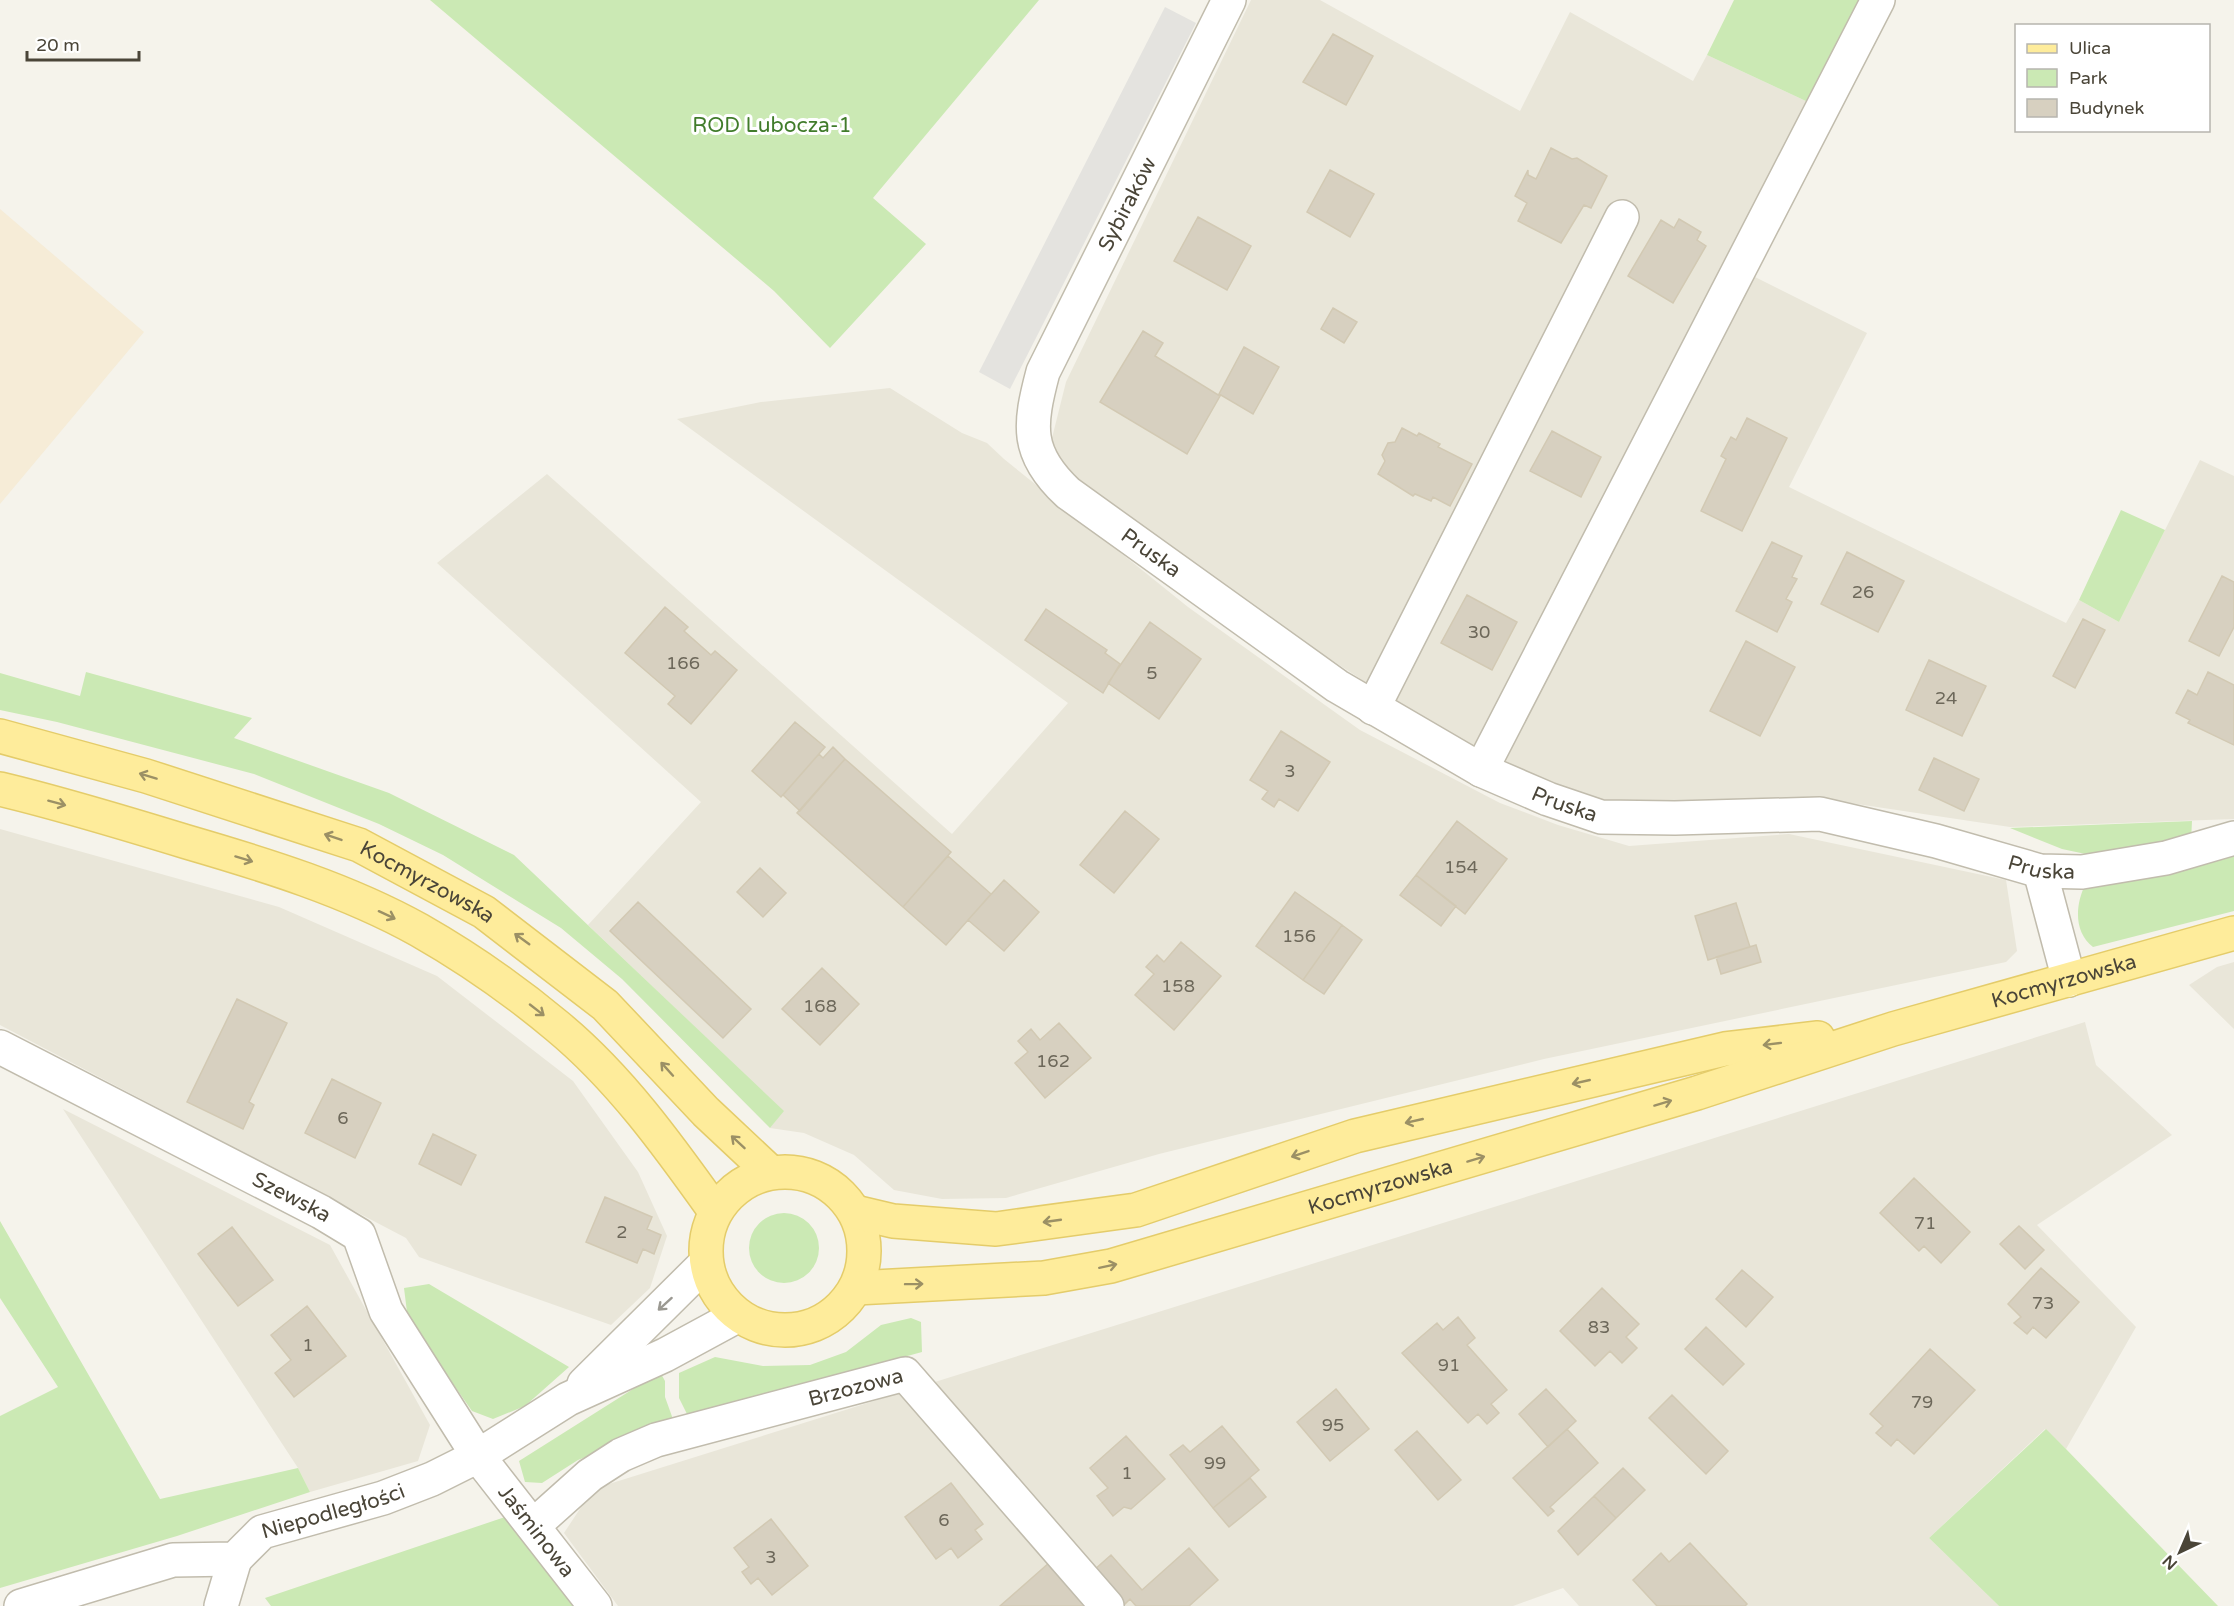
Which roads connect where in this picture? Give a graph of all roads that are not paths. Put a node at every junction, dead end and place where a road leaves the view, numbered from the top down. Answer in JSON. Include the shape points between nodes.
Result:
{"nodes":[{"id":1,"x":1229,"y":0,"type":"edge"},
{"id":2,"x":1878,"y":0,"type":"edge"},
{"id":3,"x":1622,"y":217,"type":"dead end"},
{"id":4,"x":1032,"y":412,"type":"joint"},
{"id":5,"x":1373,"y":708,"type":"junction"},
{"id":6,"x":0,"y":736,"type":"edge"},
{"id":7,"x":1481,"y":770,"type":"junction"},
{"id":8,"x":0,"y":789,"type":"edge"},
{"id":9,"x":2234,"y":838,"type":"edge"},
{"id":10,"x":2040,"y":871,"type":"junction"},
{"id":11,"x":2234,"y":933,"type":"edge"},
{"id":12,"x":2069,"y":980,"type":"junction"},
{"id":13,"x":1893,"y":1029,"type":"junction"},
{"id":14,"x":0,"y":1047,"type":"edge"},
{"id":15,"x":770,"y":1172,"type":"junction"},
{"id":16,"x":715,"y":1211,"type":"junction"},
{"id":17,"x":855,"y":1212,"type":"junction"},
{"id":18,"x":706,"y":1263,"type":"junction"},
{"id":19,"x":856,"y":1288,"type":"junction"},
{"id":20,"x":737,"y":1316,"type":"junction"},
{"id":21,"x":568,"y":1399,"type":"junction"},
{"id":22,"x":478,"y":1456,"type":"junction"},
{"id":23,"x":533,"y":1526,"type":"junction"},
{"id":24,"x":235,"y":1559,"type":"junction"},
{"id":25,"x":21,"y":1606,"type":"edge"},
{"id":26,"x":221,"y":1606,"type":"edge"},
{"id":27,"x":595,"y":1606,"type":"edge"},
{"id":28,"x":1107,"y":1606,"type":"edge"}],
"edges":[{"from":1,"to":4,"type":"street","name":"Sybiraków","via":[[1043,372]]},
{"from":2,"to":7,"type":"street"},
{"from":3,"to":5,"type":"street"},
{"from":4,"to":5,"type":"street","name":"Pruska","via":[[1032,437],[1038,458],[1068,493]]},
{"from":5,"to":7,"type":"street","name":"Pruska"},
{"from":15,"to":6,"type":"main road","name":"Kocmyrzowska","one_way":true,"via":[[706,1112],[605,1005],[556,964],[474,906],[359,845],[146,776]]},
{"from":7,"to":10,"type":"street","name":"Pruska","via":[[1601,817],[1820,814]]},
{"from":8,"to":16,"type":"main road","one_way":true,"via":[[258,863],[334,890],[418,930],[490,974],[558,1027],[612,1080],[667,1144]]},
{"from":9,"to":10,"type":"street","name":"Pruska","via":[[2166,858],[2082,872]]},
{"from":10,"to":12,"type":"street"},
{"from":11,"to":12,"type":"main road","name":"Kocmyrzowska"},
{"from":12,"to":13,"type":"main road","name":"Kocmyrzowska"},
{"from":13,"to":17,"type":"main road","name":"Kocmyrzowska","one_way":true,"via":[[1725,1049],[1512,1098],[1355,1136],[1136,1209],[996,1229],[893,1221]]},
{"from":19,"to":13,"type":"main road","name":"Kocmyrzowska","one_way":true,"via":[[1034,1279],[1111,1266],[1697,1093]]},
{"from":14,"to":22,"type":"street","name":"Szewska","via":[[359,1235],[386,1311]]},
{"from":15,"to":16,"type":"main road","via":[[737,1186]]},
{"from":15,"to":17,"type":"main road","via":[[795,1172],[819,1178],[840,1192]]},
{"from":16,"to":18,"type":"main road","via":[[706,1238]]},
{"from":17,"to":19,"type":"main road","via":[[863,1236],[864,1261]]},
{"from":18,"to":20,"type":"main road","via":[[714,1287]]},
{"from":18,"to":21,"type":"street","name":"Niepodległości","one_way":true},
{"from":19,"to":20,"type":"main road","via":[[843,1306],[822,1321],[798,1329],[773,1329]]},
{"from":20,"to":21,"type":"street","name":"Niepodległości","via":[[665,1355]]},
{"from":21,"to":22,"type":"street","name":"Niepodległości"},
{"from":22,"to":23,"type":"street","name":"Jaśminowa"},
{"from":22,"to":24,"type":"street","name":"Niepodległości","via":[[383,1498],[262,1532]]},
{"from":23,"to":27,"type":"street","name":"Jaśminowa"},
{"from":23,"to":28,"type":"street","name":"Brzozowa","via":[[590,1475],[621,1455],[656,1440],[905,1374]]},
{"from":24,"to":25,"type":"street","via":[[173,1560]]},
{"from":24,"to":26,"type":"street"}]}
